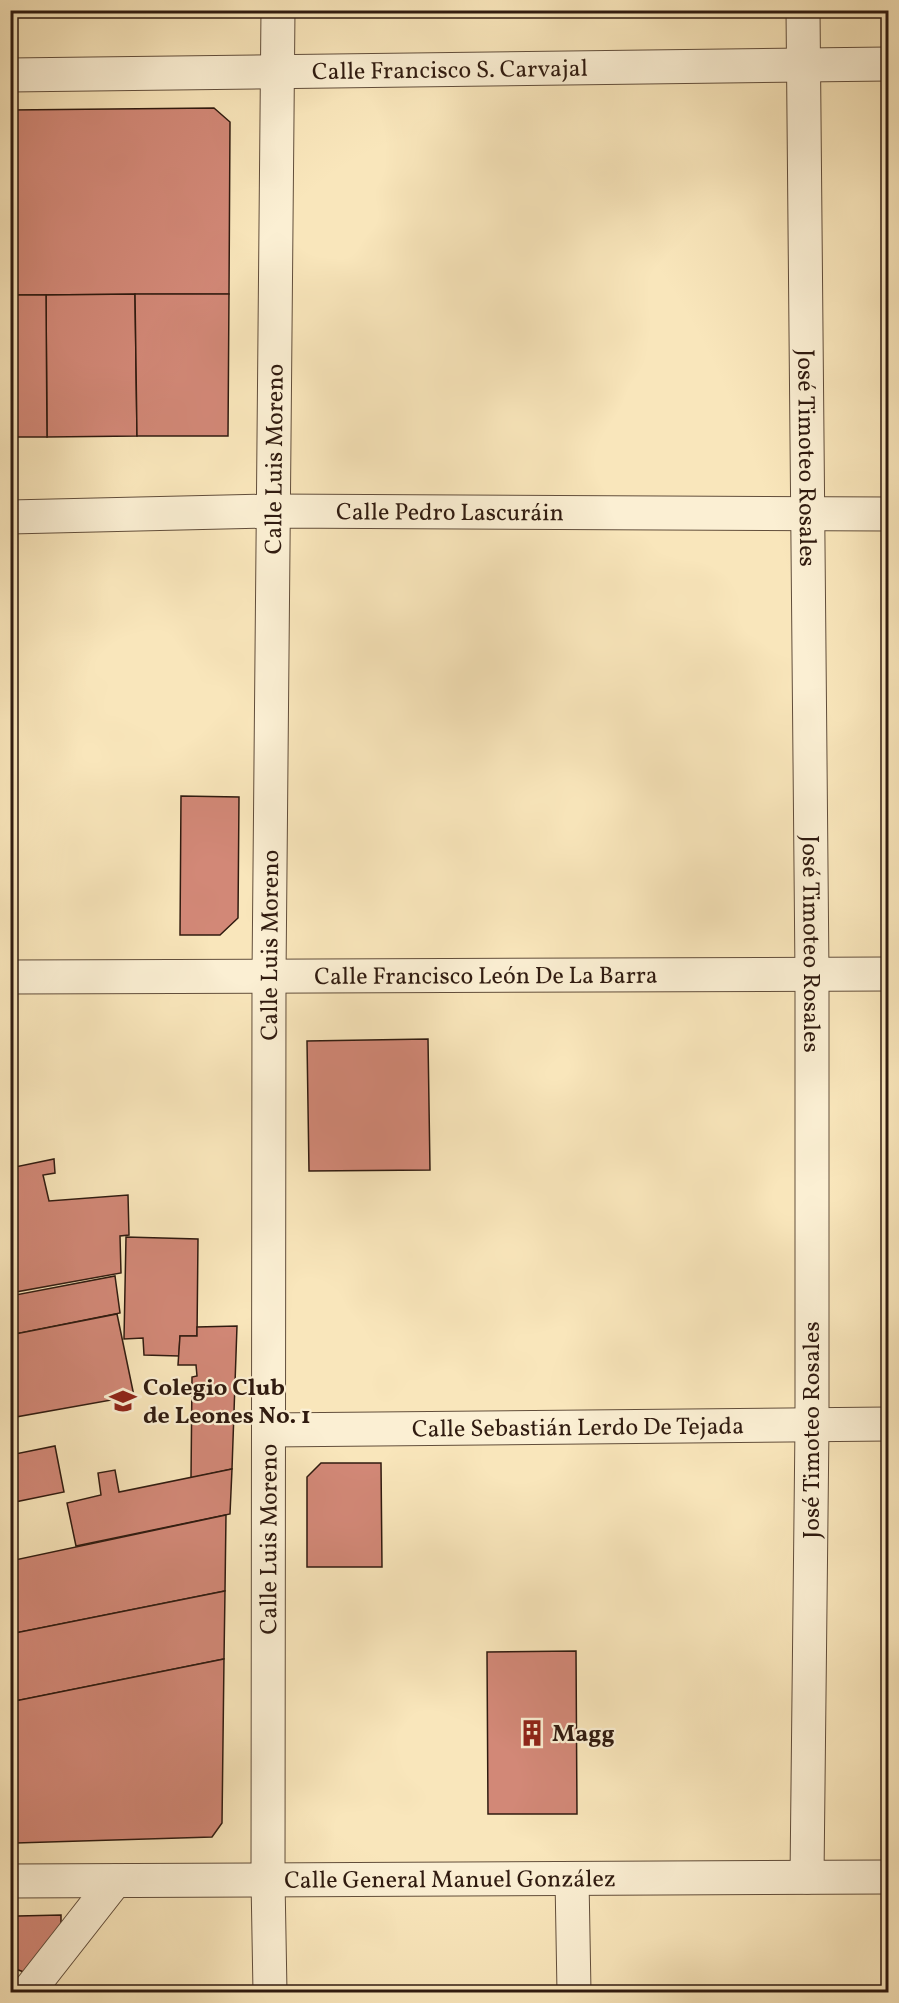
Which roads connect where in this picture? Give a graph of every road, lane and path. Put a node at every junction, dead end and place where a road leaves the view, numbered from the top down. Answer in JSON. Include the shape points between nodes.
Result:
{"nodes":[{"id":1,"x":278,"y":10,"type":"edge"},
{"id":2,"x":803,"y":10,"type":"edge"},
{"id":3,"x":888,"y":64,"type":"edge"},
{"id":4,"x":804,"y":65,"type":"junction"},
{"id":5,"x":278,"y":71,"type":"junction"},
{"id":6,"x":10,"y":75,"type":"edge"},
{"id":7,"x":272,"y":512,"type":"junction"},
{"id":8,"x":807,"y":513,"type":"junction"},
{"id":9,"x":888,"y":514,"type":"edge"},
{"id":10,"x":10,"y":517,"type":"edge"},
{"id":11,"x":812,"y":974,"type":"junction"},
{"id":12,"x":888,"y":974,"type":"edge"},
{"id":13,"x":269,"y":976,"type":"junction"},
{"id":14,"x":10,"y":977,"type":"edge"},
{"id":15,"x":888,"y":1424,"type":"edge"},
{"id":16,"x":812,"y":1425,"type":"junction"},
{"id":17,"x":269,"y":1430,"type":"junction"},
{"id":18,"x":807,"y":1877,"type":"junction"},
{"id":19,"x":888,"y":1877,"type":"edge"},
{"id":20,"x":572,"y":1879,"type":"junction"},
{"id":21,"x":268,"y":1880,"type":"junction"},
{"id":22,"x":10,"y":1881,"type":"edge"},
{"id":23,"x":115,"y":1881,"type":"junction"},
{"id":24,"x":28,"y":1992,"type":"edge"},
{"id":25,"x":270,"y":1992,"type":"edge"},
{"id":26,"x":574,"y":1992,"type":"edge"}],
"edges":[{"from":1,"to":5,"type":"street","name":"Calle Luis Moreno"},
{"from":2,"to":4,"type":"street","name":"José Timoteo Rosales"},
{"from":3,"to":4,"type":"street","name":"Calle Francisco S. Carvajal"},
{"from":4,"to":5,"type":"street","name":"Calle Francisco S. Carvajal"},
{"from":4,"to":8,"type":"street","name":"José Timoteo Rosales"},
{"from":5,"to":6,"type":"street","name":"Calle Francisco S. Carvajal"},
{"from":5,"to":7,"type":"street","name":"Calle Luis Moreno"},
{"from":7,"to":8,"type":"street","name":"Calle Pedro Lascuráin"},
{"from":7,"to":10,"type":"street","name":"Calle Pedro Lascuráin"},
{"from":7,"to":13,"type":"street","name":"Calle Luis Moreno"},
{"from":8,"to":9,"type":"street","name":"Calle Pedro Lascuráin"},
{"from":8,"to":11,"type":"street","name":"José Timoteo Rosales"},
{"from":11,"to":12,"type":"street","name":"Calle Francisco León De La Barra"},
{"from":11,"to":13,"type":"street","name":"Calle Francisco León De La Barra"},
{"from":11,"to":16,"type":"street","name":"José Timoteo Rosales"},
{"from":13,"to":14,"type":"street","name":"Calle Francisco León De La Barra"},
{"from":13,"to":17,"type":"street","name":"Calle Luis Moreno"},
{"from":15,"to":16,"type":"street","name":"Calle Sebastián Lerdo De Tejada"},
{"from":16,"to":17,"type":"street","name":"Calle Sebastián Lerdo De Tejada"},
{"from":16,"to":18,"type":"street","name":"José Timoteo Rosales"},
{"from":17,"to":21,"type":"street","name":"Calle Luis Moreno"},
{"from":18,"to":19,"type":"street","name":"Calle General Manuel González"},
{"from":18,"to":20,"type":"street","name":"Calle General Manuel González"},
{"from":20,"to":21,"type":"street","name":"Calle General Manuel González"},
{"from":20,"to":26,"type":"street"},
{"from":21,"to":23,"type":"street","name":"Calle General Manuel González"},
{"from":21,"to":25,"type":"street","name":"Calle Luis Moreno"},
{"from":22,"to":23,"type":"street","name":"Calle General Manuel González"},
{"from":23,"to":24,"type":"street"}]}
